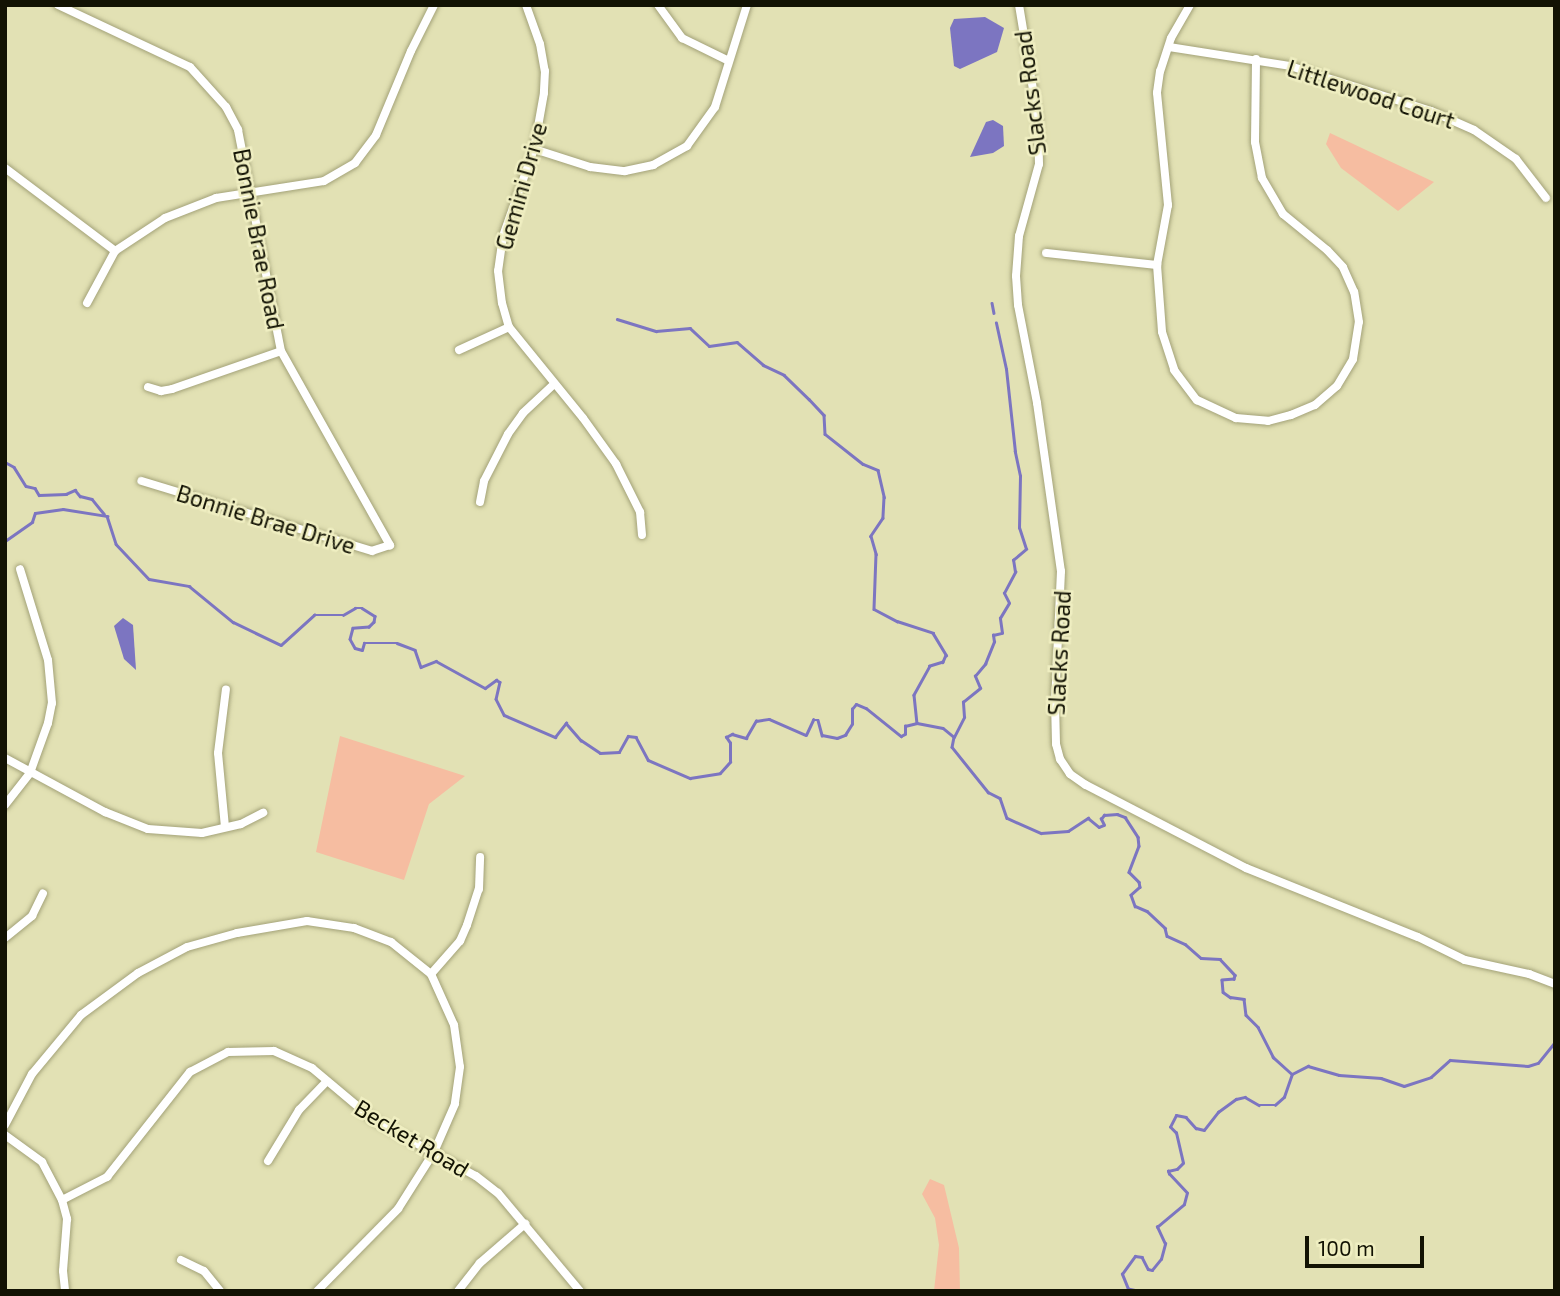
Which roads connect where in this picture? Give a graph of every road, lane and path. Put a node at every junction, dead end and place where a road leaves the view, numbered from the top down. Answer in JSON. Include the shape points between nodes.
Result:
{"nodes":[{"id":1,"x":58,"y":5,"type":"edge"},
{"id":2,"x":434,"y":5,"type":"edge"},
{"id":3,"x":526,"y":5,"type":"edge"},
{"id":4,"x":658,"y":5,"type":"edge"},
{"id":5,"x":747,"y":5,"type":"edge"},
{"id":6,"x":1019,"y":5,"type":"edge"},
{"id":7,"x":1190,"y":5,"type":"edge"},
{"id":8,"x":1169,"y":47,"type":"junction"},
{"id":9,"x":1256,"y":59,"type":"junction"},
{"id":10,"x":729,"y":61,"type":"junction"},
{"id":11,"x":534,"y":149,"type":"junction"},
{"id":12,"x":5,"y":168,"type":"edge"},
{"id":13,"x":249,"y":194,"type":"junction"},
{"id":14,"x":1546,"y":198,"type":"dead end"},
{"id":15,"x":115,"y":251,"type":"junction"},
{"id":16,"x":1046,"y":253,"type":"dead end"},
{"id":17,"x":1157,"y":265,"type":"junction"},
{"id":18,"x":87,"y":303,"type":"dead end"},
{"id":19,"x":509,"y":327,"type":"junction"},
{"id":20,"x":459,"y":350,"type":"dead end"},
{"id":21,"x":281,"y":351,"type":"junction"},
{"id":22,"x":554,"y":384,"type":"junction"},
{"id":23,"x":148,"y":387,"type":"dead end"},
{"id":24,"x":141,"y":481,"type":"dead end"},
{"id":25,"x":480,"y":502,"type":"dead end"},
{"id":26,"x":642,"y":535,"type":"dead end"},
{"id":27,"x":390,"y":545,"type":"joint"},
{"id":28,"x":20,"y":569,"type":"dead end"},
{"id":29,"x":226,"y":689,"type":"dead end"},
{"id":30,"x":5,"y":758,"type":"edge"},
{"id":31,"x":30,"y":773,"type":"junction"},
{"id":32,"x":5,"y":805,"type":"edge"},
{"id":33,"x":263,"y":813,"type":"dead end"},
{"id":34,"x":225,"y":827,"type":"junction"},
{"id":35,"x":480,"y":857,"type":"dead end"},
{"id":36,"x":43,"y":893,"type":"dead end"},
{"id":37,"x":5,"y":938,"type":"edge"},
{"id":38,"x":430,"y":974,"type":"junction"},
{"id":39,"x":1555,"y":984,"type":"edge"},
{"id":40,"x":327,"y":1081,"type":"junction"},
{"id":41,"x":5,"y":1125,"type":"edge"},
{"id":42,"x":5,"y":1135,"type":"edge"},
{"id":43,"x":434,"y":1152,"type":"junction"},
{"id":44,"x":268,"y":1161,"type":"dead end"},
{"id":45,"x":62,"y":1200,"type":"junction"},
{"id":46,"x":525,"y":1224,"type":"junction"},
{"id":47,"x":181,"y":1261,"type":"dead end"},
{"id":48,"x":65,"y":1291,"type":"edge"},
{"id":49,"x":220,"y":1291,"type":"edge"},
{"id":50,"x":317,"y":1291,"type":"edge"},
{"id":51,"x":457,"y":1291,"type":"edge"},
{"id":52,"x":580,"y":1291,"type":"edge"}],
"edges":[{"from":1,"to":13,"type":"street","name":"Bonnie Brae Road","via":[[190,67],[206,81],[236,123]]},
{"from":2,"to":13,"type":"street","via":[[376,135],[355,163],[324,181]]},
{"from":3,"to":11,"type":"street","name":"Gemini Drive","via":[[534,20],[545,72]]},
{"from":4,"to":10,"type":"street","via":[[682,38]]},
{"from":5,"to":10,"type":"street"},
{"from":6,"to":39,"type":"street","name":"Slacks Road","via":[[1038,120],[1039,164],[1019,236],[1016,276],[1062,571],[1055,702],[1060,759],[1070,774],[1086,785],[1246,868],[1465,960]]},
{"from":7,"to":8,"type":"street"},
{"from":8,"to":9,"type":"street","name":"Littlewood Court"},
{"from":8,"to":17,"type":"street","via":[[1157,93],[1168,205]]},
{"from":9,"to":14,"type":"street","name":"Littlewood Court","via":[[1290,65],[1454,120],[1516,159]]},
{"from":9,"to":17,"type":"street","via":[[1255,142],[1262,178],[1283,214],[1336,257],[1350,280],[1359,322],[1348,369],[1315,405],[1278,419],[1247,420],[1205,405],[1185,387],[1169,361],[1158,305]]},
{"from":10,"to":11,"type":"street","via":[[715,107],[703,127],[687,146],[653,165],[625,171],[604,169]]},
{"from":11,"to":19,"type":"street","name":"Gemini Drive","via":[[503,236],[498,271]]},
{"from":12,"to":15,"type":"street"},
{"from":13,"to":15,"type":"street","via":[[187,208],[142,230]]},
{"from":13,"to":21,"type":"street","name":"Bonnie Brae Road"},
{"from":15,"to":18,"type":"street"},
{"from":16,"to":17,"type":"street"},
{"from":19,"to":20,"type":"street"},
{"from":19,"to":22,"type":"street","name":"Gemini Drive"},
{"from":21,"to":23,"type":"street","via":[[172,389]]},
{"from":21,"to":27,"type":"street","name":"Bonnie Brae Road"},
{"from":22,"to":25,"type":"street","via":[[508,434],[484,481]]},
{"from":22,"to":26,"type":"street","name":"Gemini Drive","via":[[615,464],[640,512]]},
{"from":24,"to":27,"type":"street","name":"Bonnie Brae Drive","via":[[372,551]]},
{"from":28,"to":31,"type":"street","via":[[52,682],[48,723]]},
{"from":29,"to":34,"type":"street","via":[[218,762]]},
{"from":30,"to":31,"type":"street"},
{"from":31,"to":32,"type":"street"},
{"from":31,"to":34,"type":"street","via":[[148,829],[193,833]]},
{"from":33,"to":34,"type":"street"},
{"from":35,"to":38,"type":"street","via":[[479,889],[467,926],[460,941]]},
{"from":36,"to":37,"type":"street","via":[[32,916]]},
{"from":38,"to":41,"type":"street","via":[[391,942],[335,923],[282,925],[187,947],[138,973],[81,1015],[32,1074]]},
{"from":38,"to":43,"type":"street","via":[[454,1025],[460,1067],[455,1104]]},
{"from":40,"to":43,"type":"street","name":"Becket Road","via":[[374,1121]]},
{"from":40,"to":44,"type":"street","via":[[299,1110]]},
{"from":40,"to":45,"type":"street","name":"Becket Road","via":[[299,1060],[274,1051],[243,1049],[212,1057],[177,1085],[107,1177]]},
{"from":42,"to":45,"type":"street","via":[[41,1162]]},
{"from":43,"to":46,"type":"street","name":"Becket Road","via":[[498,1193]]},
{"from":43,"to":50,"type":"street","via":[[398,1209]]},
{"from":45,"to":48,"type":"street","via":[[67,1219]]},
{"from":46,"to":51,"type":"street","via":[[480,1263]]},
{"from":46,"to":52,"type":"street","name":"Becket Road"},
{"from":47,"to":49,"type":"street","via":[[204,1271]]}]}
